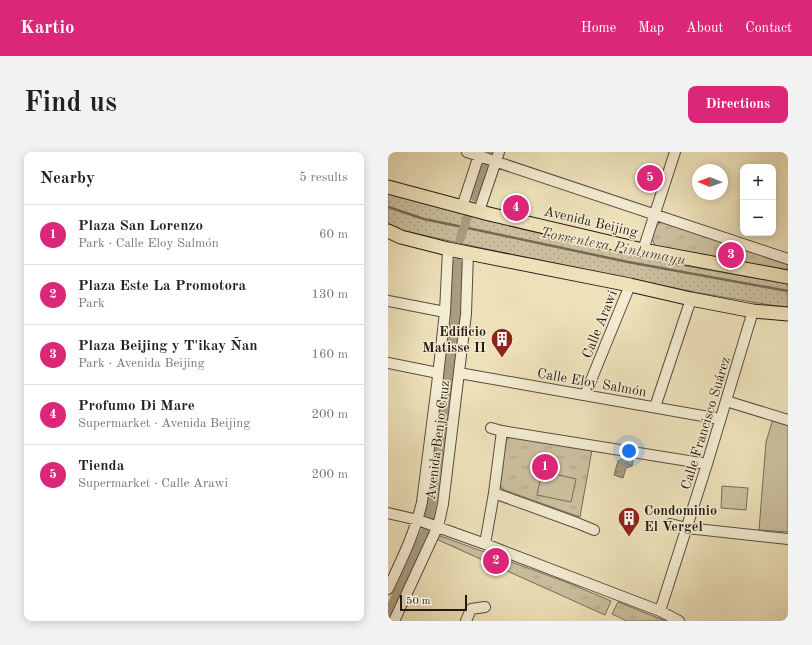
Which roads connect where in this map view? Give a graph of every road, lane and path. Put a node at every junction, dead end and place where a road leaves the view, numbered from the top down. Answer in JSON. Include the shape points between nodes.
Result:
{"nodes":[{"id":1,"x":467,"y":152,"type":"edge"},
{"id":2,"x":675,"y":152,"type":"edge"},
{"id":3,"x":480,"y":155,"type":"edge"},
{"id":4,"x":496,"y":158,"type":"edge"},
{"id":5,"x":388,"y":187,"type":"edge"},
{"id":6,"x":462,"y":207,"type":"junction"},
{"id":7,"x":479,"y":211,"type":"junction"},
{"id":8,"x":654,"y":214,"type":"junction"},
{"id":9,"x":388,"y":231,"type":"edge"},
{"id":10,"x":388,"y":234,"type":"edge"},
{"id":11,"x":401,"y":237,"type":"junction"},
{"id":12,"x":448,"y":248,"type":"junction"},
{"id":13,"x":643,"y":250,"type":"junction"},
{"id":14,"x":468,"y":252,"type":"junction"},
{"id":15,"x":788,"y":259,"type":"edge"},
{"id":16,"x":788,"y":277,"type":"edge"},
{"id":17,"x":630,"y":285,"type":"junction"},
{"id":18,"x":691,"y":299,"type":"junction"},
{"id":19,"x":388,"y":301,"type":"edge"},
{"id":20,"x":753,"y":311,"type":"junction"},
{"id":21,"x":445,"y":312,"type":"junction"},
{"id":22,"x":788,"y":314,"type":"edge"},
{"id":23,"x":388,"y":363,"type":"edge"},
{"id":24,"x":438,"y":372,"type":"junction"},
{"id":25,"x":459,"y":373,"type":"junction"},
{"id":26,"x":585,"y":395,"type":"junction"},
{"id":27,"x":726,"y":401,"type":"junction"},
{"id":28,"x":655,"y":407,"type":"junction"},
{"id":29,"x":720,"y":419,"type":"junction"},
{"id":30,"x":788,"y":420,"type":"edge"},
{"id":31,"x":491,"y":428,"type":"dead end"},
{"id":32,"x":502,"y":431,"type":"junction"},
{"id":33,"x":708,"y":464,"type":"junction"},
{"id":34,"x":494,"y":493,"type":"junction"},
{"id":35,"x":388,"y":513,"type":"edge"},
{"id":36,"x":418,"y":520,"type":"junction"},
{"id":37,"x":670,"y":524,"type":"dead end"},
{"id":38,"x":437,"y":528,"type":"junction"},
{"id":39,"x":687,"y":528,"type":"junction"},
{"id":40,"x":594,"y":530,"type":"dead end"},
{"id":41,"x":788,"y":539,"type":"edge"},
{"id":42,"x":485,"y":544,"type":"junction"},
{"id":43,"x":388,"y":589,"type":"edge"},
{"id":44,"x":484,"y":607,"type":"dead end"},
{"id":45,"x":660,"y":610,"type":"junction"},
{"id":46,"x":394,"y":621,"type":"edge"},
{"id":47,"x":466,"y":621,"type":"edge"},
{"id":48,"x":679,"y":621,"type":"edge"}],
"edges":[{"from":1,"to":3,"type":"street"},
{"from":2,"to":8,"type":"street"},
{"from":3,"to":4,"type":"street"},
{"from":3,"to":6,"type":"street"},
{"from":4,"to":7,"type":"street"},
{"from":4,"to":8,"type":"street"},
{"from":5,"to":6,"type":"main road","name":"Avenida Beijing"},
{"from":6,"to":7,"type":"main road","name":"Avenida Beijing"},
{"from":7,"to":13,"type":"main road","name":"Avenida Beijing"},
{"from":8,"to":13,"type":"street"},
{"from":8,"to":15,"type":"street"},
{"from":9,"to":11,"type":"main road"},
{"from":10,"to":11,"type":"main road"},
{"from":11,"to":12,"type":"main road"},
{"from":12,"to":14,"type":"main road"},
{"from":12,"to":21,"type":"street","name":"Avenida Benjo Cruz"},
{"from":13,"to":16,"type":"main road","name":"Avenida Beijing"},
{"from":14,"to":17,"type":"main road"},
{"from":14,"to":25,"type":"street","name":"Avenida Benjo Cruz","via":[[466,314]]},
{"from":17,"to":18,"type":"main road"},
{"from":17,"to":26,"type":"street","name":"Calle Arawi"},
{"from":18,"to":20,"type":"main road"},
{"from":18,"to":28,"type":"street"},
{"from":19,"to":21,"type":"street"},
{"from":20,"to":22,"type":"main road"},
{"from":20,"to":27,"type":"street","name":"Calle Francisco Suárez"},
{"from":21,"to":24,"type":"street","name":"Avenida Benjo Cruz"},
{"from":23,"to":24,"type":"street"},
{"from":24,"to":36,"type":"street","name":"Avenida Benjo Cruz"},
{"from":25,"to":26,"type":"street","name":"Calle Eloy Salmón"},
{"from":25,"to":38,"type":"street","name":"Avenida Benjo Cruz","via":[[443,504]]},
{"from":26,"to":28,"type":"street","name":"Calle Eloy Salmón"},
{"from":27,"to":29,"type":"street","name":"Calle Francisco Suárez"},
{"from":27,"to":30,"type":"street"},
{"from":28,"to":29,"type":"street","name":"Calle Eloy Salmón"},
{"from":29,"to":33,"type":"street","name":"Calle Francisco Suárez"},
{"from":31,"to":32,"type":"street"},
{"from":32,"to":33,"type":"street"},
{"from":32,"to":34,"type":"street"},
{"from":33,"to":39,"type":"street","name":"Calle Francisco Suárez"},
{"from":34,"to":40,"type":"street"},
{"from":34,"to":42,"type":"street"},
{"from":35,"to":36,"type":"street"},
{"from":36,"to":38,"type":"street"},
{"from":36,"to":43,"type":"street","name":"Avenida Benjo Cruz"},
{"from":37,"to":39,"type":"street"},
{"from":38,"to":42,"type":"street"},
{"from":38,"to":46,"type":"street","name":"Avenida Benjo Cruz"},
{"from":39,"to":41,"type":"street"},
{"from":39,"to":45,"type":"street","name":"Calle Francisco Suárez"},
{"from":42,"to":45,"type":"street"},
{"from":44,"to":47,"type":"street","via":[[471,608]]},
{"from":45,"to":48,"type":"street"}]}
